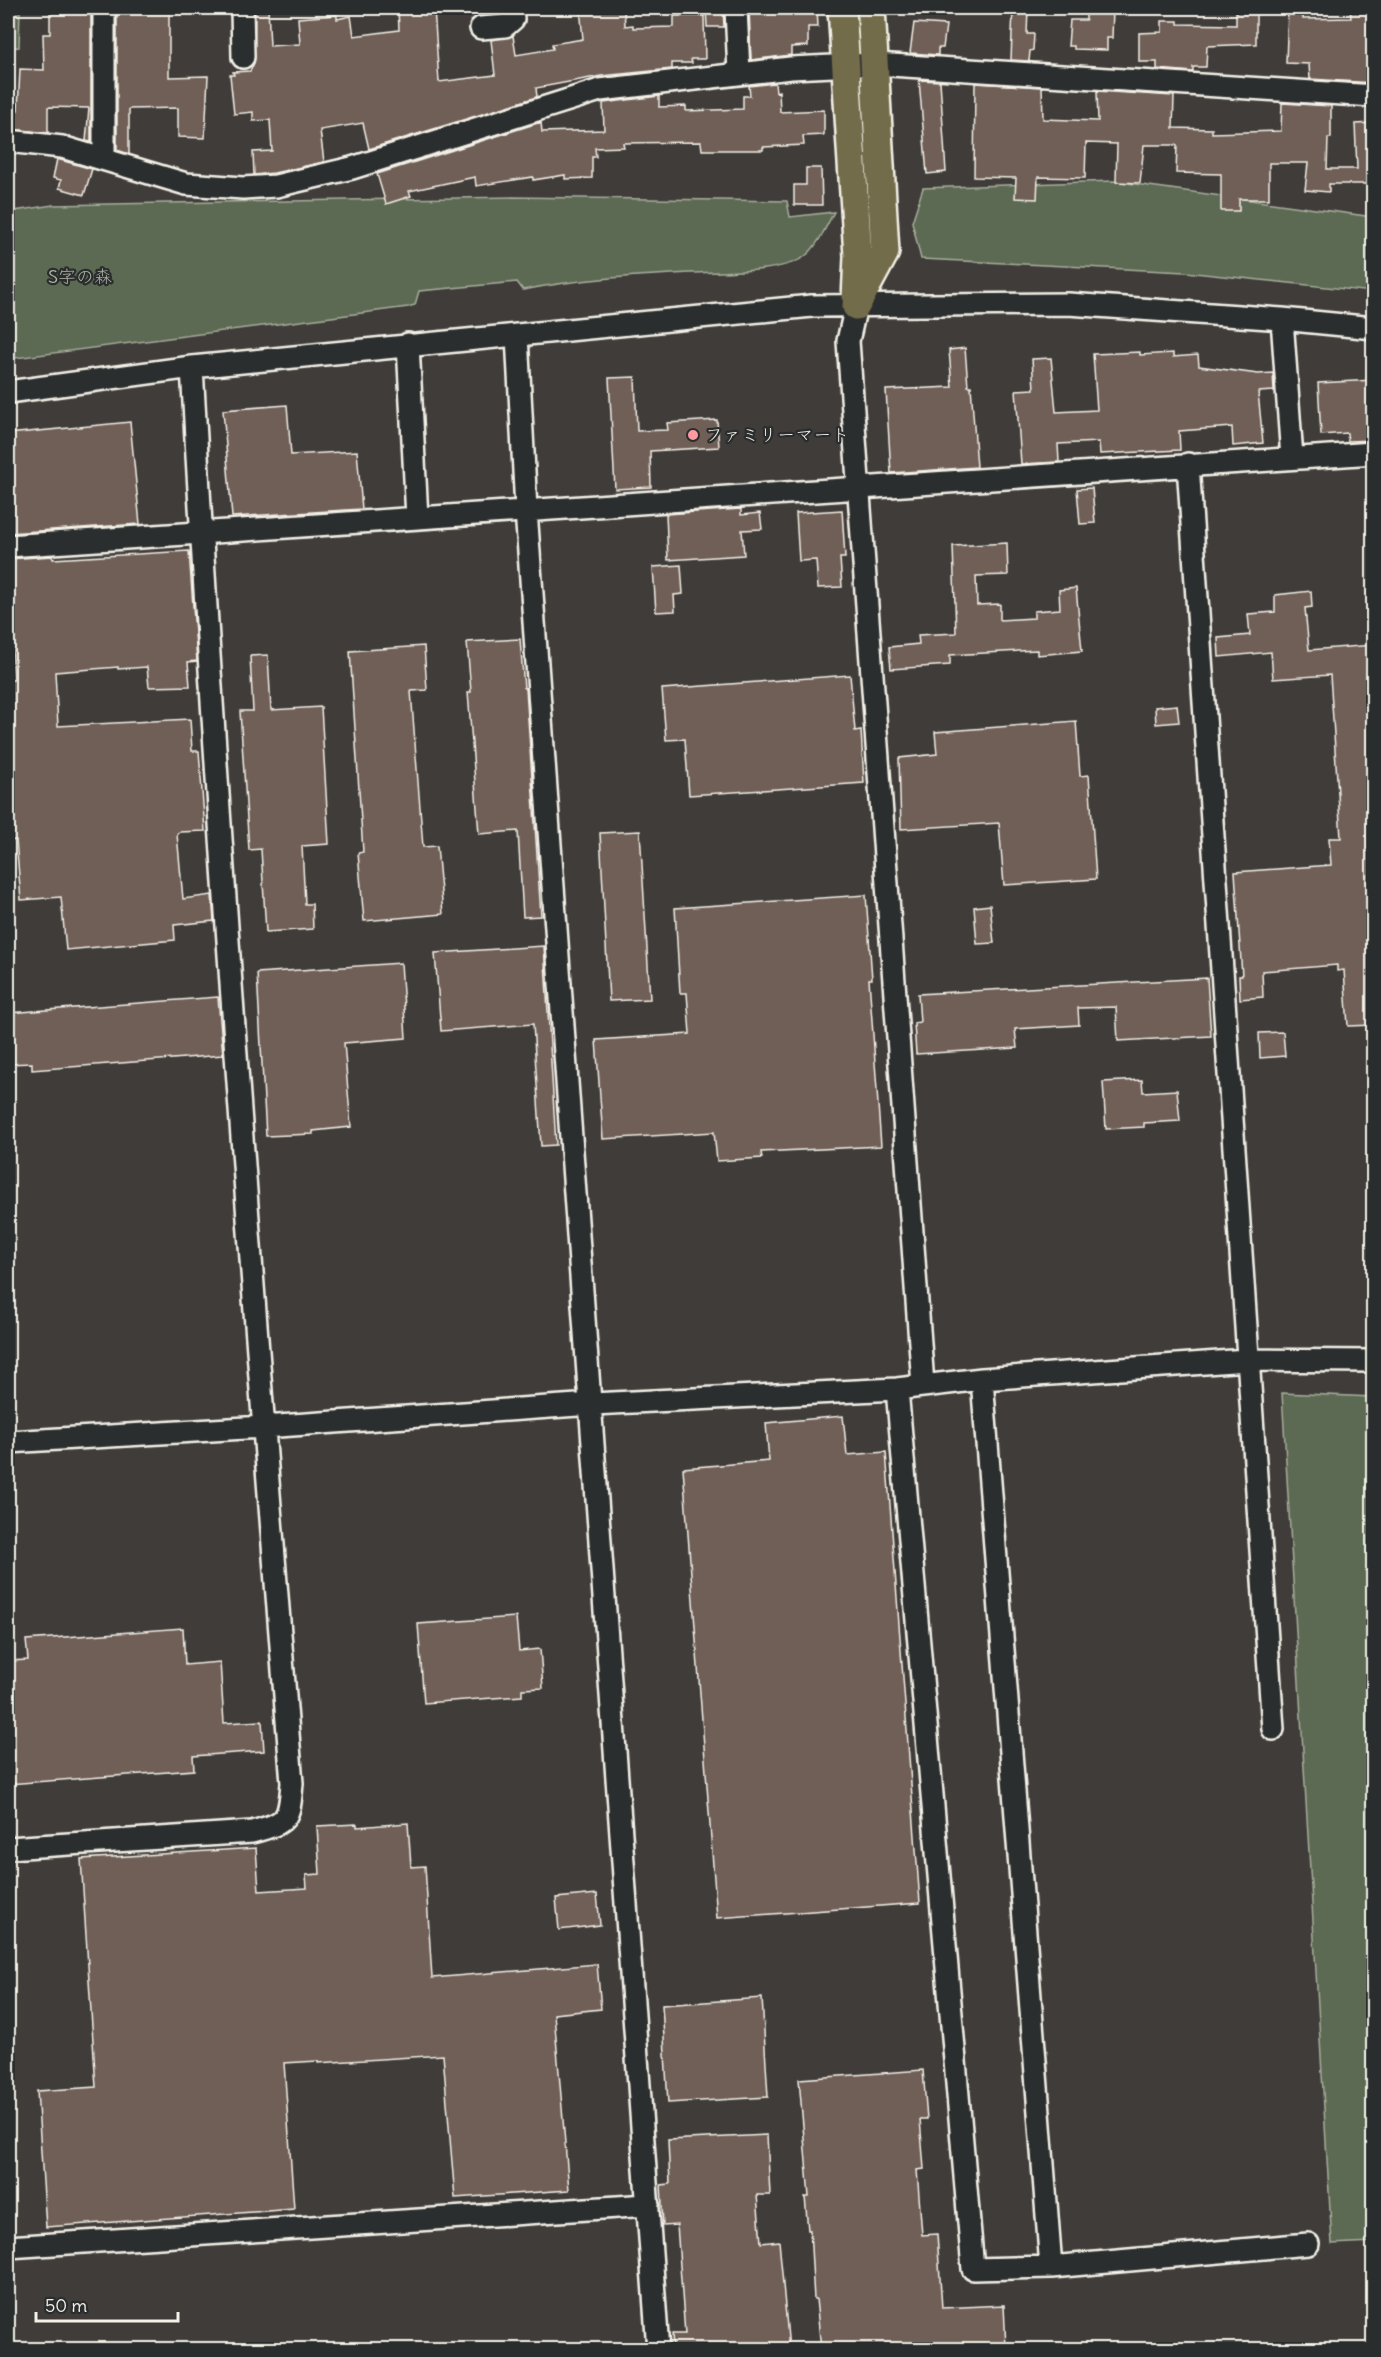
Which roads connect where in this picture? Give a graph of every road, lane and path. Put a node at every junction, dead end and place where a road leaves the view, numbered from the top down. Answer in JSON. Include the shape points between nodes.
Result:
{"nodes":[{"id":1,"x":104,"y":8,"type":"edge"},
{"id":2,"x":242,"y":8,"type":"edge"},
{"id":3,"x":512,"y":8,"type":"edge"},
{"id":4,"x":736,"y":8,"type":"edge"},
{"id":5,"x":842,"y":8,"type":"edge"},
{"id":6,"x":871,"y":8,"type":"edge"},
{"id":7,"x":481,"y":28,"type":"dead end"},
{"id":8,"x":243,"y":57,"type":"dead end"},
{"id":9,"x":875,"y":64,"type":"junction"},
{"id":10,"x":846,"y":65,"type":"junction"},
{"id":11,"x":739,"y":73,"type":"junction"},
{"id":12,"x":1374,"y":96,"type":"edge"},
{"id":13,"x":8,"y":141,"type":"edge"},
{"id":14,"x":104,"y":158,"type":"junction"},
{"id":15,"x":856,"y":306,"type":"junction"},
{"id":16,"x":1282,"y":319,"type":"junction"},
{"id":17,"x":1374,"y":328,"type":"edge"},
{"id":18,"x":517,"y":335,"type":"junction"},
{"id":19,"x":408,"y":344,"type":"junction"},
{"id":20,"x":192,"y":367,"type":"junction"},
{"id":21,"x":8,"y":392,"type":"edge"},
{"id":22,"x":1374,"y":453,"type":"edge"},
{"id":23,"x":1292,"y":458,"type":"junction"},
{"id":24,"x":1188,"y":464,"type":"junction"},
{"id":25,"x":859,"y":487,"type":"junction"},
{"id":26,"x":526,"y":510,"type":"junction"},
{"id":27,"x":417,"y":518,"type":"junction"},
{"id":28,"x":201,"y":533,"type":"junction"},
{"id":29,"x":8,"y":546,"type":"edge"},
{"id":30,"x":1246,"y":1360,"type":"junction"},
{"id":31,"x":1374,"y":1361,"type":"edge"},
{"id":32,"x":982,"y":1379,"type":"junction"},
{"id":33,"x":923,"y":1385,"type":"junction"},
{"id":34,"x":897,"y":1389,"type":"junction"},
{"id":35,"x":592,"y":1404,"type":"junction"},
{"id":36,"x":264,"y":1427,"type":"junction"},
{"id":37,"x":8,"y":1442,"type":"edge"},
{"id":38,"x":1272,"y":1729,"type":"dead end"},
{"id":39,"x":8,"y":1848,"type":"edge"},
{"id":40,"x":648,"y":2205,"type":"junction"},
{"id":41,"x":1308,"y":2244,"type":"dead end"},
{"id":42,"x":8,"y":2247,"type":"edge"},
{"id":43,"x":1052,"y":2267,"type":"junction"},
{"id":44,"x":658,"y":2349,"type":"edge"}],
"edges":[{"from":1,"to":14,"type":"street"},
{"from":2,"to":8,"type":"street"},
{"from":3,"to":7,"type":"street","via":[[513,19],[505,26]]},
{"from":4,"to":11,"type":"street"},
{"from":5,"to":10,"type":"main road"},
{"from":6,"to":9,"type":"main road"},
{"from":9,"to":10,"type":"street"},
{"from":9,"to":12,"type":"street"},
{"from":9,"to":15,"type":"main road","via":[[885,252]]},
{"from":10,"to":11,"type":"street"},
{"from":10,"to":15,"type":"main road","via":[[858,256]]},
{"from":11,"to":14,"type":"street","via":[[600,90],[352,168],[276,186],[186,184]]},
{"from":13,"to":14,"type":"street","via":[[62,147]]},
{"from":15,"to":16,"type":"street","via":[[1068,304]]},
{"from":15,"to":18,"type":"street","via":[[812,306]]},
{"from":15,"to":25,"type":"street","via":[[848,341]]},
{"from":16,"to":17,"type":"street"},
{"from":16,"to":23,"type":"street"},
{"from":18,"to":19,"type":"street"},
{"from":18,"to":26,"type":"street"},
{"from":19,"to":20,"type":"street"},
{"from":19,"to":27,"type":"street"},
{"from":20,"to":21,"type":"street"},
{"from":20,"to":28,"type":"street"},
{"from":22,"to":23,"type":"street"},
{"from":23,"to":24,"type":"street"},
{"from":24,"to":25,"type":"street"},
{"from":24,"to":30,"type":"street"},
{"from":25,"to":26,"type":"street"},
{"from":25,"to":33,"type":"street"},
{"from":26,"to":27,"type":"street"},
{"from":26,"to":35,"type":"street"},
{"from":27,"to":28,"type":"street"},
{"from":28,"to":29,"type":"street"},
{"from":28,"to":36,"type":"street"},
{"from":30,"to":31,"type":"street"},
{"from":30,"to":32,"type":"street"},
{"from":30,"to":38,"type":"street"},
{"from":32,"to":33,"type":"street"},
{"from":32,"to":43,"type":"street"},
{"from":33,"to":34,"type":"street"},
{"from":34,"to":35,"type":"street"},
{"from":34,"to":43,"type":"street","via":[[973,2269]]},
{"from":35,"to":36,"type":"street"},
{"from":35,"to":40,"type":"street"},
{"from":36,"to":37,"type":"street"},
{"from":36,"to":39,"type":"street","via":[[292,1783],[290,1812],[278,1825],[252,1832]]},
{"from":40,"to":42,"type":"street"},
{"from":40,"to":44,"type":"street"},
{"from":41,"to":43,"type":"street"}]}
